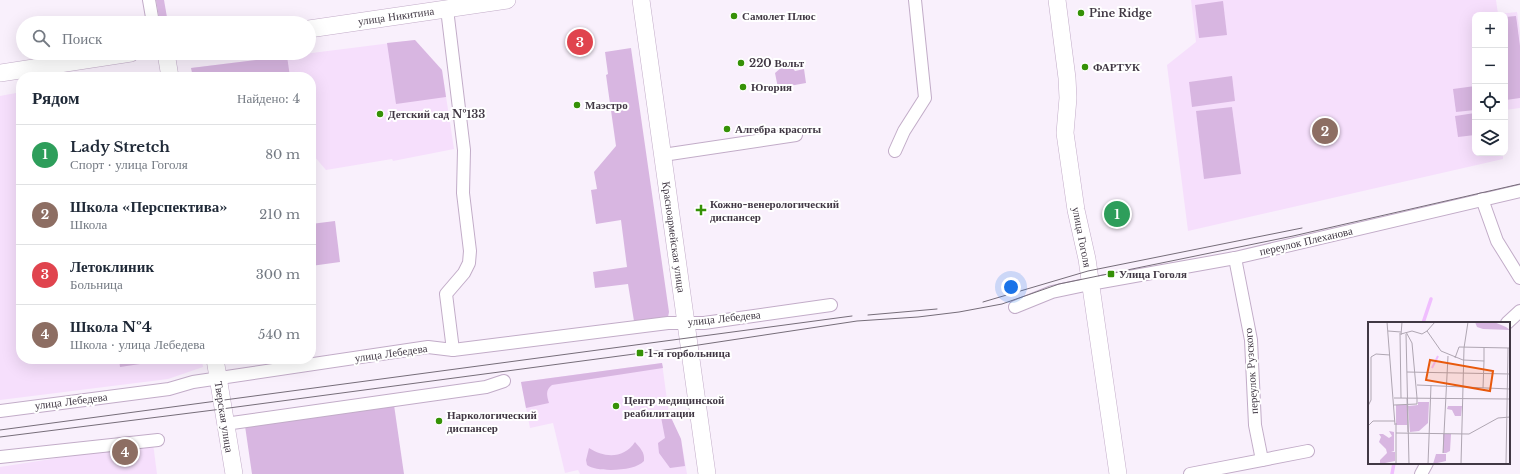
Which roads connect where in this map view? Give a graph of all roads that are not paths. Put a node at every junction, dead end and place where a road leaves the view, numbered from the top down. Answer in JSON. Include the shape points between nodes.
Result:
{"nodes":[{"id":1,"x":149,"y":0,"type":"edge"},
{"id":2,"x":507,"y":0,"type":"edge"},
{"id":3,"x":641,"y":0,"type":"edge"},
{"id":4,"x":915,"y":0,"type":"edge"},
{"id":5,"x":1057,"y":0,"type":"edge"},
{"id":6,"x":447,"y":9,"type":"junction"},
{"id":7,"x":152,"y":16,"type":"edge"},
{"id":8,"x":316,"y":28,"type":"edge"},
{"id":9,"x":85,"y":60,"type":"edge"},
{"id":10,"x":167,"y":60,"type":"edge"},
{"id":11,"x":169,"y":72,"type":"edge"},
{"id":12,"x":0,"y":73,"type":"edge"},
{"id":13,"x":796,"y":135,"type":"dead end"},
{"id":14,"x":895,"y":151,"type":"dead end"},
{"id":15,"x":663,"y":155,"type":"junction"},
{"id":16,"x":1520,"y":191,"type":"edge"},
{"id":17,"x":1482,"y":199,"type":"junction"},
{"id":18,"x":1235,"y":258,"type":"junction"},
{"id":19,"x":1520,"y":278,"type":"edge"},
{"id":20,"x":1090,"y":284,"type":"junction"},
{"id":21,"x":831,"y":304,"type":"dead end"},
{"id":22,"x":1015,"y":307,"type":"dead end"},
{"id":23,"x":1520,"y":311,"type":"edge"},
{"id":24,"x":1508,"y":322,"type":"edge"},
{"id":25,"x":686,"y":323,"type":"junction"},
{"id":26,"x":453,"y":350,"type":"junction"},
{"id":27,"x":216,"y":364,"type":"edge"},
{"id":28,"x":313,"y":364,"type":"edge"},
{"id":29,"x":316,"y":364,"type":"edge"},
{"id":30,"x":218,"y":378,"type":"junction"},
{"id":31,"x":504,"y":381,"type":"dead end"},
{"id":32,"x":0,"y":410,"type":"edge"},
{"id":33,"x":225,"y":424,"type":"junction"},
{"id":34,"x":158,"y":440,"type":"dead end"},
{"id":35,"x":1308,"y":452,"type":"dead end"},
{"id":36,"x":0,"y":457,"type":"edge"},
{"id":37,"x":1262,"y":460,"type":"junction"},
{"id":38,"x":1426,"y":464,"type":"edge"},
{"id":39,"x":234,"y":474,"type":"edge"},
{"id":40,"x":707,"y":474,"type":"edge"},
{"id":41,"x":1118,"y":474,"type":"edge"},
{"id":42,"x":1190,"y":474,"type":"edge"},
{"id":43,"x":1421,"y":474,"type":"edge"}],
"edges":[{"from":1,"to":7,"type":"street"},
{"from":2,"to":6,"type":"street","name":"улица Никитина"},
{"from":3,"to":15,"type":"street","name":"Красноармейская улица"},
{"from":4,"to":14,"type":"street","via":[[924,98]]},
{"from":5,"to":20,"type":"street","name":"улица Гоголя","via":[[1067,78],[1065,133]]},
{"from":6,"to":8,"type":"street","name":"улица Никитина"},
{"from":6,"to":26,"type":"street","via":[[464,150],[463,192],[470,251],[469,263],[464,272],[446,294]]},
{"from":9,"to":12,"type":"street"},
{"from":10,"to":11,"type":"street"},
{"from":13,"to":15,"type":"street"},
{"from":15,"to":25,"type":"street","name":"Красноармейская улица"},
{"from":16,"to":17,"type":"street","name":"переулок Плеханова"},
{"from":17,"to":18,"type":"street","name":"переулок Плеханова"},
{"from":17,"to":19,"type":"street","via":[[1498,241]]},
{"from":18,"to":20,"type":"street","name":"переулок Плеханова"},
{"from":18,"to":37,"type":"street","name":"переулок Рузского","via":[[1251,340],[1255,425]]},
{"from":20,"to":22,"type":"street","via":[[1052,292]]},
{"from":20,"to":41,"type":"street","name":"улица Гоголя"},
{"from":21,"to":25,"type":"street","name":"улица Лебедева","via":[[704,323]]},
{"from":23,"to":24,"type":"street"},
{"from":25,"to":26,"type":"street","name":"улица Лебедева","via":[[668,323]]},
{"from":25,"to":40,"type":"street","name":"Красноармейская улица"},
{"from":26,"to":29,"type":"street","name":"улица Лебедева","via":[[428,347]]},
{"from":27,"to":30,"type":"street","name":"Тверская улица"},
{"from":28,"to":30,"type":"street","name":"улица Лебедева"},
{"from":30,"to":32,"type":"street","name":"улица Лебедева","via":[[169,389]]},
{"from":30,"to":33,"type":"street","name":"Тверская улица"},
{"from":31,"to":33,"type":"street","via":[[486,387]]},
{"from":33,"to":39,"type":"street","name":"Тверская улица"},
{"from":34,"to":36,"type":"street"},
{"from":35,"to":37,"type":"street"},
{"from":37,"to":42,"type":"street"},
{"from":38,"to":43,"type":"street"}]}
